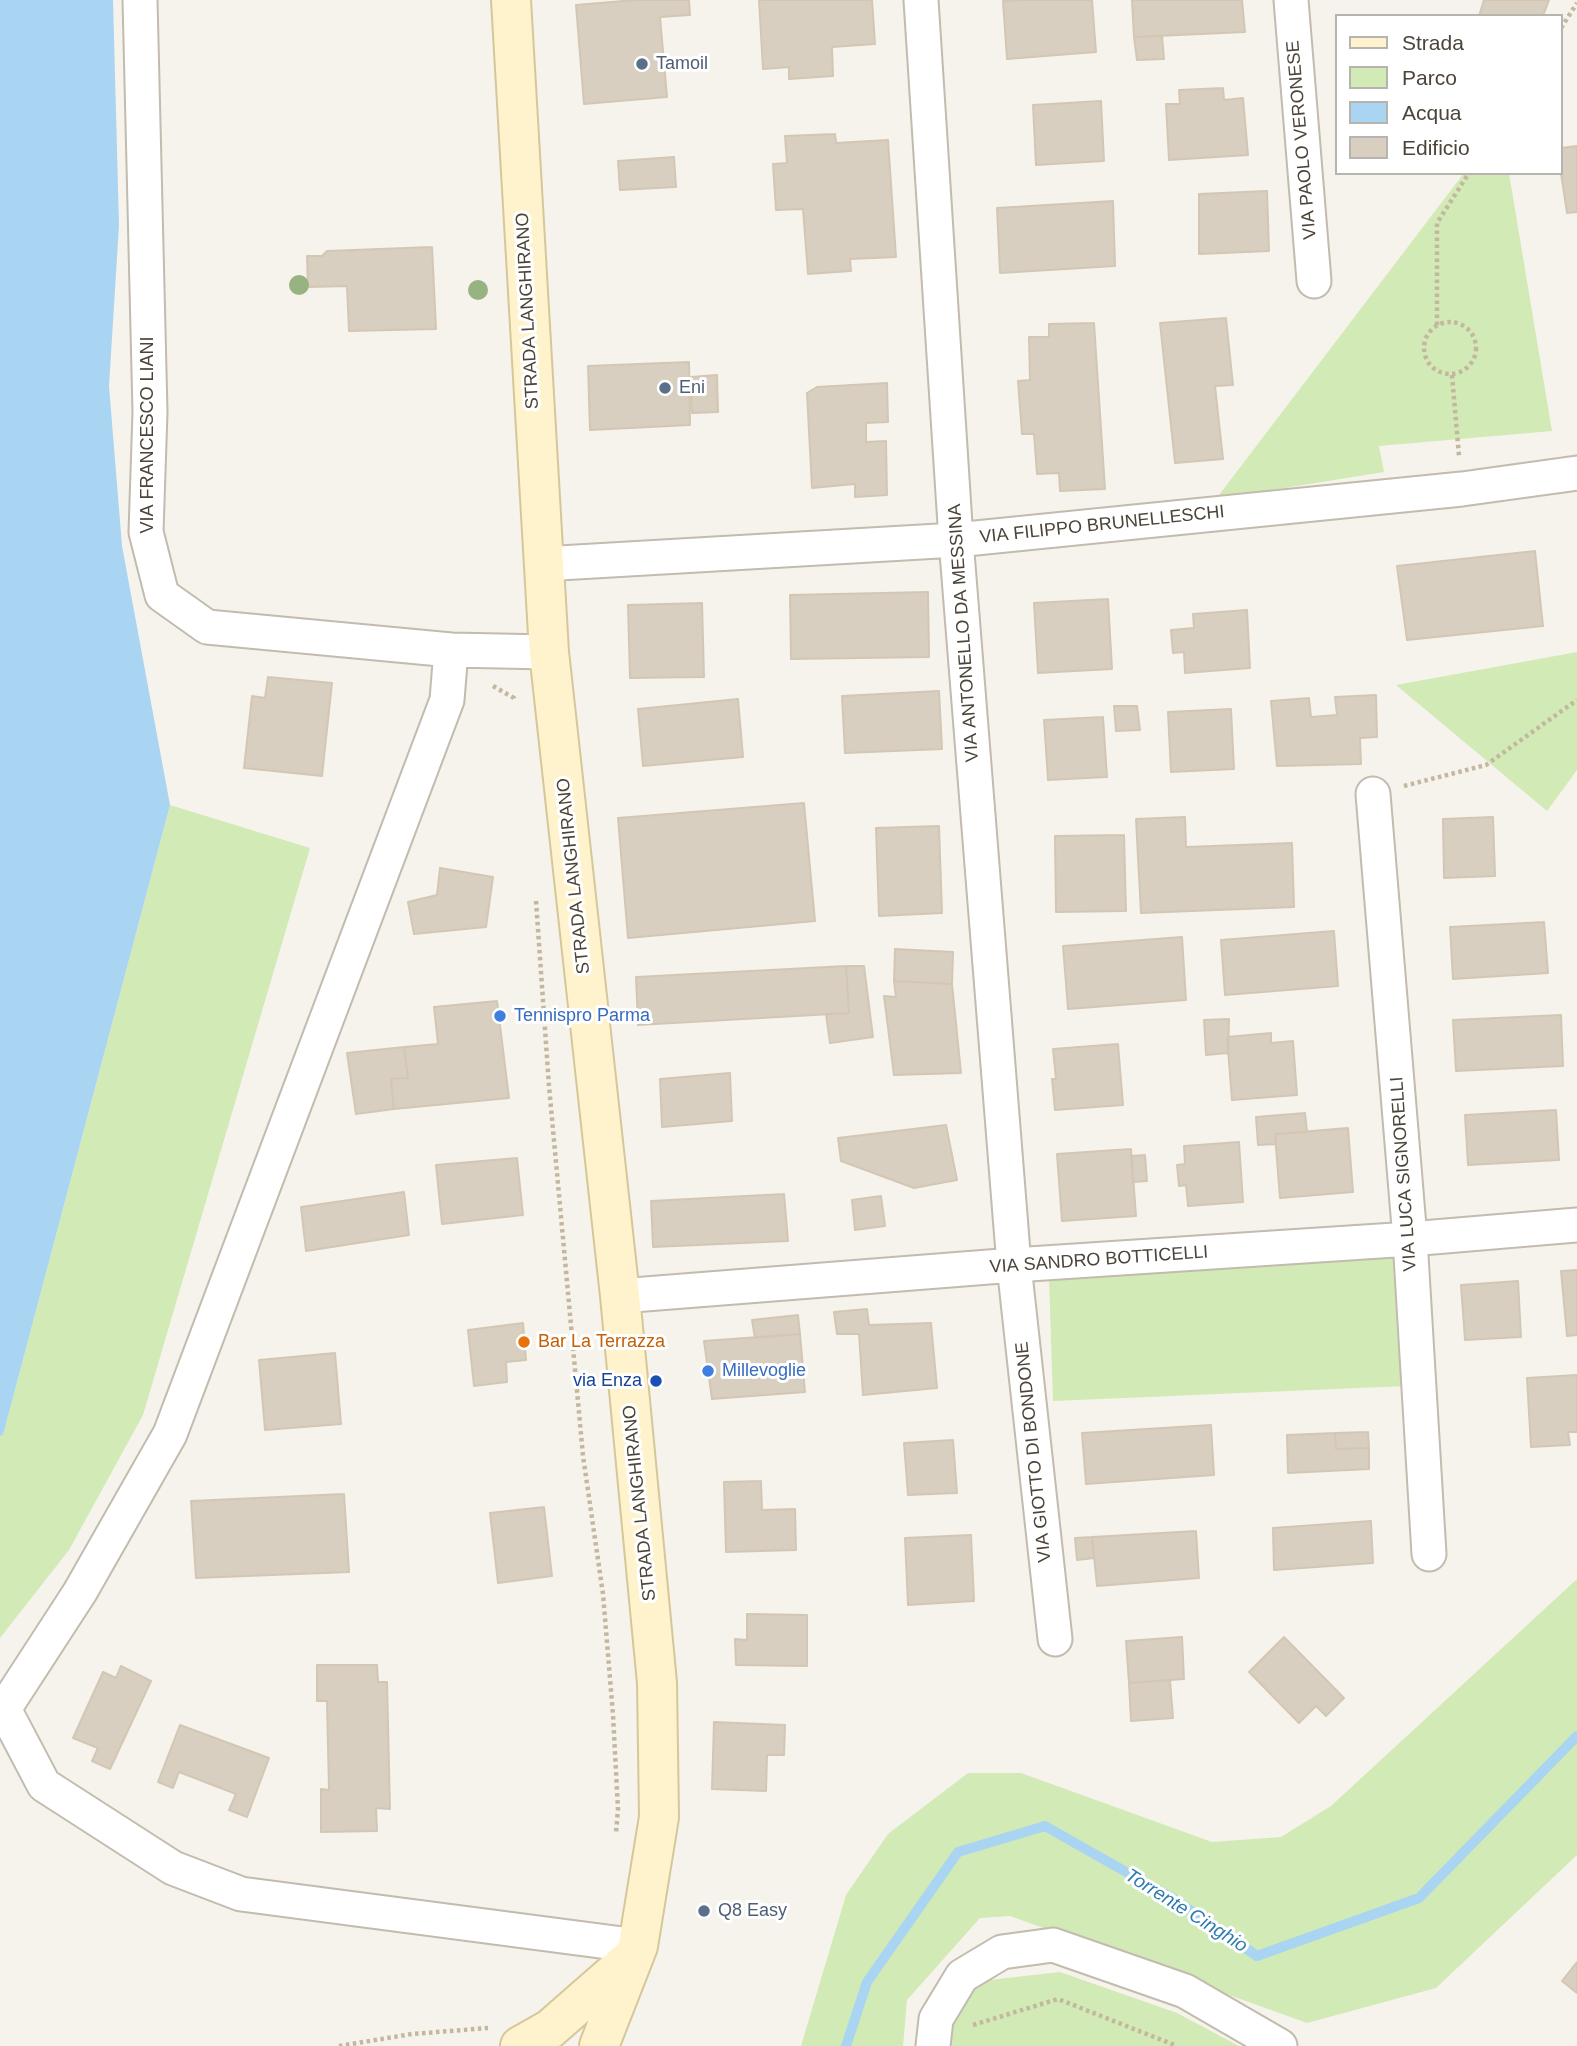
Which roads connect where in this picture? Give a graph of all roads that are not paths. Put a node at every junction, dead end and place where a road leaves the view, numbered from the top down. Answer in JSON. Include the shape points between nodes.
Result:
{"nodes":[{"id":1,"x":140,"y":0,"type":"edge"},
{"id":2,"x":511,"y":0,"type":"edge"},
{"id":3,"x":921,"y":0,"type":"edge"},
{"id":4,"x":1291,"y":0,"type":"edge"},
{"id":5,"x":1314,"y":281,"type":"dead end"},
{"id":6,"x":1577,"y":473,"type":"edge"},
{"id":7,"x":956,"y":540,"type":"junction"},
{"id":8,"x":542,"y":564,"type":"junction"},
{"id":9,"x":451,"y":650,"type":"junction"},
{"id":10,"x":549,"y":652,"type":"junction"},
{"id":11,"x":1373,"y":794,"type":"road end"},
{"id":12,"x":1577,"y":1225,"type":"edge"},
{"id":13,"x":1410,"y":1238,"type":"junction"},
{"id":14,"x":1014,"y":1265,"type":"junction"},
{"id":15,"x":620,"y":1296,"type":"junction"},
{"id":16,"x":1429,"y":1554,"type":"dead end"},
{"id":17,"x":1055,"y":1639,"type":"dead end"},
{"id":18,"x":635,"y":1952,"type":"junction"},
{"id":19,"x":510,"y":2036,"type":"edge"},
{"id":20,"x":599,"y":2046,"type":"edge"},
{"id":21,"x":933,"y":2046,"type":"edge"},
{"id":22,"x":1280,"y":2046,"type":"edge"}],
"edges":[{"from":1,"to":9,"type":"street","name":"VIA FRANCESCO LIANI","via":[[150,412],[145,532],[162,595],[207,627]]},
{"from":2,"to":8,"type":"main road","name":"STRADA LANGHIRANO"},
{"from":3,"to":7,"type":"street","name":"VIA ANTONELLO DA MESSINA"},
{"from":4,"to":5,"type":"street","name":"VIA PAOLO VERONESE"},
{"from":6,"to":7,"type":"street","name":"VIA FILIPPO BRUNELLESCHI","via":[[1462,489]]},
{"from":7,"to":8,"type":"street","name":"VIA FILIPPO BRUNELLESCHI"},
{"from":7,"to":14,"type":"street","name":"VIA ANTONELLO DA MESSINA"},
{"from":8,"to":10,"type":"main road","name":"STRADA LANGHIRANO"},
{"from":9,"to":10,"type":"street","name":"VIA FRANCESCO LIANI"},
{"from":9,"to":18,"type":"street","via":[[447,699],[170,1434],[80,1592],[4,1709],[44,1786],[173,1868],[241,1894]]},
{"from":10,"to":15,"type":"main road","name":"STRADA LANGHIRANO"},
{"from":11,"to":13,"type":"street","name":"VIA LUCA SIGNORELLI"},
{"from":12,"to":13,"type":"street","name":"VIA SANDRO BOTTICELLI"},
{"from":13,"to":14,"type":"street","name":"VIA SANDRO BOTTICELLI"},
{"from":13,"to":16,"type":"street","name":"VIA LUCA SIGNORELLI"},
{"from":14,"to":15,"type":"street","name":"VIA SANDRO BOTTICELLI"},
{"from":14,"to":17,"type":"street","name":"VIA GIOTTO DI BONDONE"},
{"from":15,"to":18,"type":"main road","name":"STRADA LANGHIRANO","via":[[657,1683],[659,1817]]},
{"from":18,"to":19,"type":"main road","via":[[550,2029]]},
{"from":18,"to":20,"type":"main road","name":"STRADA LANGHIRANO"},
{"from":21,"to":22,"type":"street","via":[[936,2019],[962,1976],[1002,1952],[1053,1945],[1185,1991]]}]}
